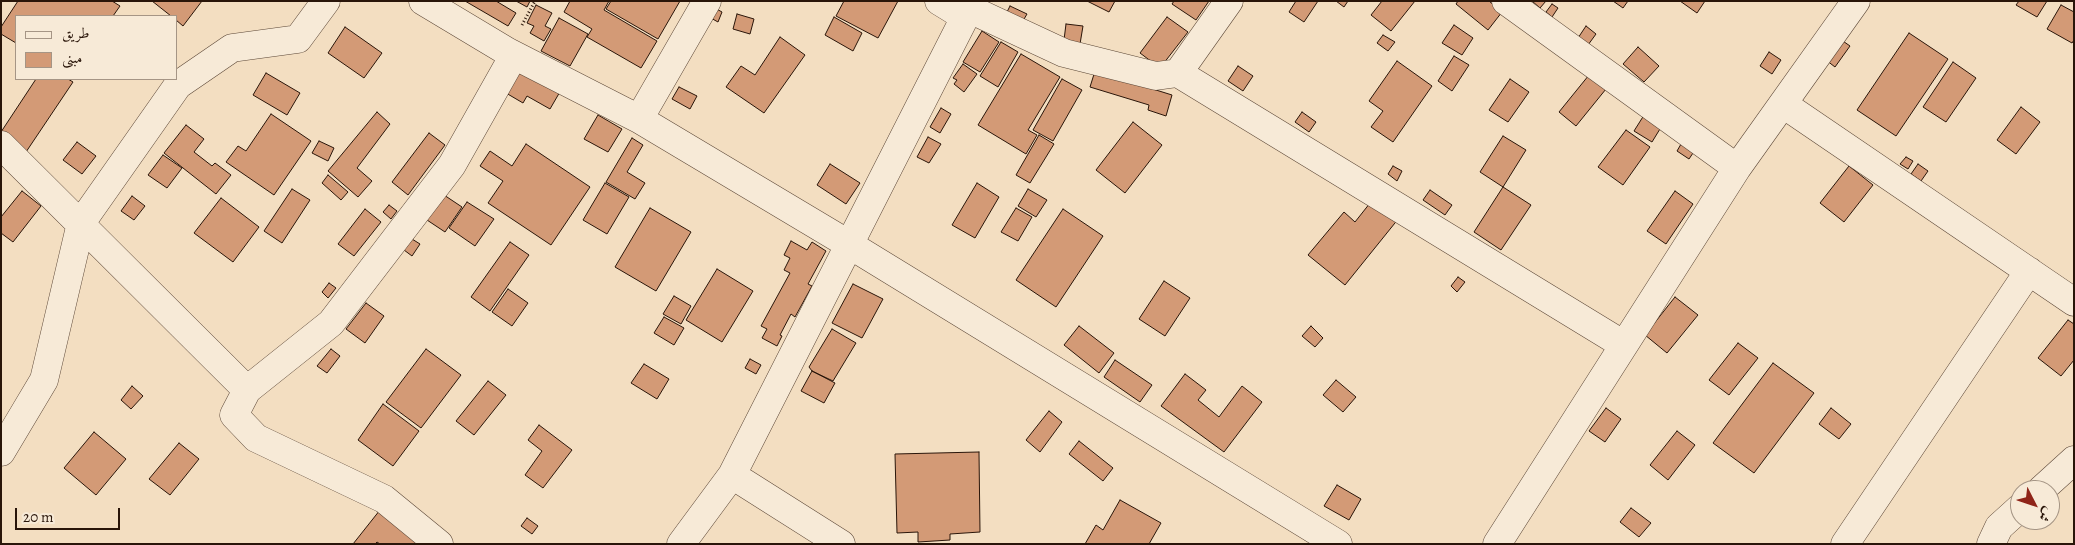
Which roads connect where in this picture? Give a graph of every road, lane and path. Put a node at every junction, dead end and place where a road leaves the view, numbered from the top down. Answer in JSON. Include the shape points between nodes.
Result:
{"nodes":[{"id":1,"x":326,"y":1,"type":"edge"},
{"id":2,"x":423,"y":1,"type":"edge"},
{"id":3,"x":708,"y":1,"type":"edge"},
{"id":4,"x":1228,"y":1,"type":"edge"},
{"id":5,"x":1506,"y":1,"type":"edge"},
{"id":6,"x":1856,"y":1,"type":"edge"},
{"id":7,"x":955,"y":8,"type":"edge"},
{"id":8,"x":514,"y":55,"type":"junction"},
{"id":9,"x":1178,"y":73,"type":"junction"},
{"id":10,"x":1783,"y":104,"type":"junction"},
{"id":11,"x":639,"y":119,"type":"junction"},
{"id":12,"x":1,"y":145,"type":"edge"},
{"id":13,"x":1737,"y":168,"type":"junction"},
{"id":14,"x":81,"y":223,"type":"junction"},
{"id":15,"x":850,"y":245,"type":"junction"},
{"id":16,"x":2029,"y":271,"type":"junction"},
{"id":17,"x":2074,"y":302,"type":"edge"},
{"id":18,"x":1624,"y":345,"type":"junction"},
{"id":19,"x":247,"y":390,"type":"junction"},
{"id":20,"x":1,"y":452,"type":"edge"},
{"id":21,"x":2074,"y":460,"type":"edge"},
{"id":22,"x":732,"y":475,"type":"junction"},
{"id":23,"x":2052,"y":480,"type":"edge"},
{"id":24,"x":2010,"y":518,"type":"edge"},
{"id":25,"x":440,"y":544,"type":"edge"},
{"id":26,"x":681,"y":544,"type":"edge"},
{"id":27,"x":841,"y":544,"type":"edge"},
{"id":28,"x":1338,"y":544,"type":"edge"},
{"id":29,"x":1497,"y":544,"type":"edge"},
{"id":30,"x":1845,"y":544,"type":"edge"},
{"id":31,"x":1991,"y":544,"type":"edge"}],
"edges":[{"from":1,"to":14,"type":"street","via":[[298,39],[232,48],[178,85]]},
{"from":2,"to":8,"type":"street"},
{"from":3,"to":11,"type":"street"},
{"from":4,"to":9,"type":"street"},
{"from":5,"to":13,"type":"street"},
{"from":6,"to":10,"type":"street"},
{"from":7,"to":9,"type":"street","via":[[974,11],[1064,53],[1156,76]]},
{"from":7,"to":15,"type":"street"},
{"from":8,"to":11,"type":"street"},
{"from":8,"to":19,"type":"street","via":[[452,165],[331,323]]},
{"from":9,"to":18,"type":"street"},
{"from":10,"to":13,"type":"street"},
{"from":10,"to":16,"type":"street"},
{"from":11,"to":15,"type":"street"},
{"from":12,"to":14,"type":"street"},
{"from":13,"to":18,"type":"street"},
{"from":14,"to":19,"type":"street"},
{"from":14,"to":20,"type":"street","via":[[44,380]]},
{"from":15,"to":22,"type":"street"},
{"from":15,"to":28,"type":"street"},
{"from":16,"to":17,"type":"street"},
{"from":16,"to":30,"type":"street"},
{"from":18,"to":29,"type":"street"},
{"from":19,"to":25,"type":"street","via":[[234,415],[256,438],[384,499]]},
{"from":21,"to":23,"type":"street"},
{"from":22,"to":26,"type":"street"},
{"from":22,"to":27,"type":"street"},
{"from":24,"to":31,"type":"street","via":[[1999,528]]}]}
